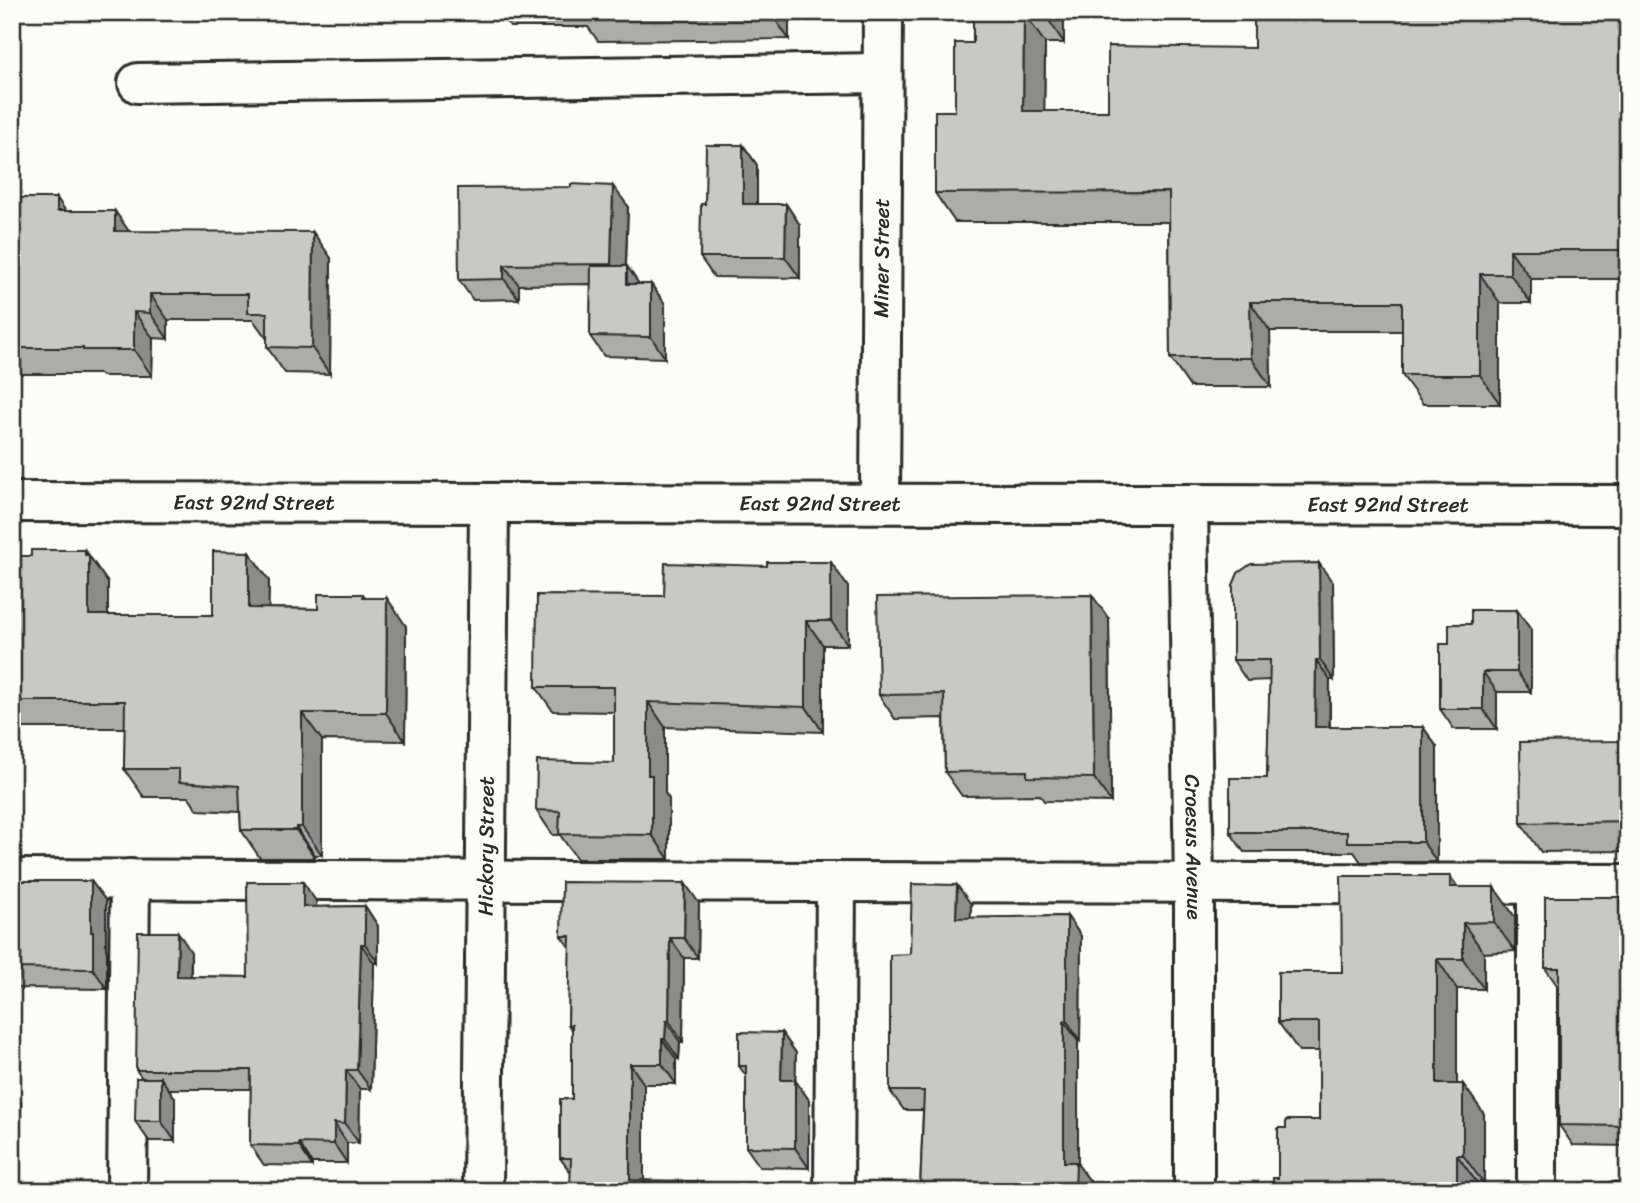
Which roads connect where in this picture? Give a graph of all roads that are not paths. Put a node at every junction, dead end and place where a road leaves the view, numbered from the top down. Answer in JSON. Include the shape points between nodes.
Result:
{"nodes":[{"id":1,"x":883,"y":12,"type":"edge"},
{"id":2,"x":882,"y":74,"type":"junction"},
{"id":3,"x":138,"y":83,"type":"dead end"},
{"id":4,"x":12,"y":502,"type":"edge"},
{"id":5,"x":489,"y":503,"type":"junction"},
{"id":6,"x":880,"y":503,"type":"junction"},
{"id":7,"x":1188,"y":504,"type":"junction"},
{"id":8,"x":1628,"y":505,"type":"edge"},
{"id":9,"x":12,"y":879,"type":"edge"},
{"id":10,"x":130,"y":879,"type":"junction"},
{"id":11,"x":486,"y":879,"type":"junction"},
{"id":12,"x":836,"y":882,"type":"junction"},
{"id":13,"x":1537,"y":884,"type":"junction"},
{"id":14,"x":1628,"y":884,"type":"edge"},
{"id":15,"x":1195,"y":885,"type":"junction"},
{"id":16,"x":127,"y":1191,"type":"edge"},
{"id":17,"x":484,"y":1191,"type":"edge"},
{"id":18,"x":834,"y":1191,"type":"edge"},
{"id":19,"x":1195,"y":1191,"type":"edge"},
{"id":20,"x":1537,"y":1191,"type":"edge"}],
"edges":[{"from":1,"to":2,"type":"street","name":"Miner Street"},
{"from":2,"to":3,"type":"street"},
{"from":2,"to":6,"type":"street","name":"Miner Street"},
{"from":4,"to":5,"type":"street","name":"East 92nd Street"},
{"from":5,"to":6,"type":"street","name":"East 92nd Street"},
{"from":5,"to":11,"type":"street","name":"Hickory Street"},
{"from":6,"to":7,"type":"street","name":"East 92nd Street"},
{"from":7,"to":8,"type":"street","name":"East 92nd Street"},
{"from":7,"to":15,"type":"street","name":"Croesus Avenue"},
{"from":9,"to":10,"type":"street"},
{"from":10,"to":11,"type":"street"},
{"from":10,"to":16,"type":"street"},
{"from":11,"to":12,"type":"street"},
{"from":11,"to":17,"type":"street","name":"Hickory Street"},
{"from":12,"to":15,"type":"street"},
{"from":12,"to":18,"type":"street"},
{"from":13,"to":14,"type":"street"},
{"from":13,"to":15,"type":"street"},
{"from":13,"to":20,"type":"street"},
{"from":15,"to":19,"type":"street","name":"Croesus Avenue"}]}
